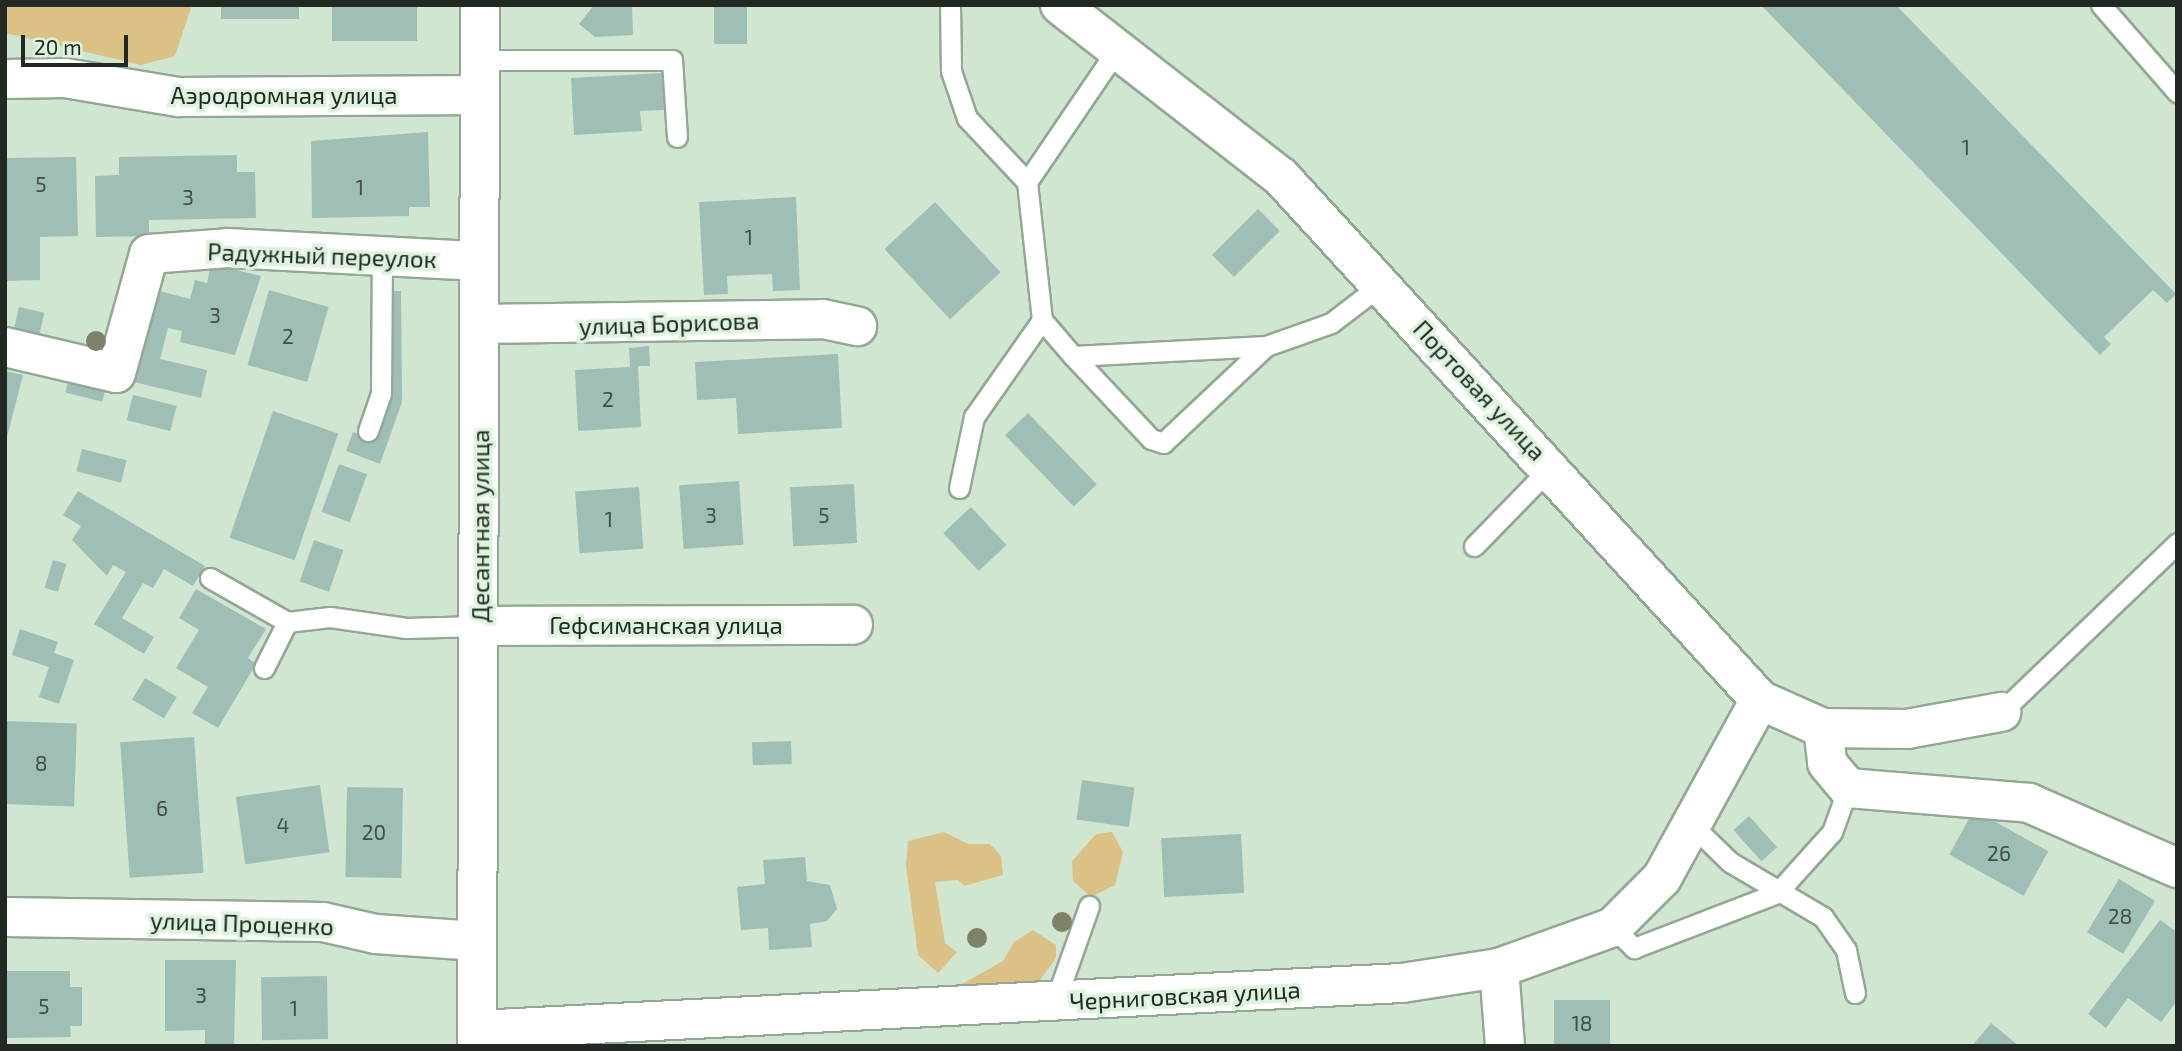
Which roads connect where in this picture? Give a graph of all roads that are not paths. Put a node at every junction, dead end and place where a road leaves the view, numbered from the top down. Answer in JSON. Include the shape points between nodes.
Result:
{"nodes":[{"id":1,"x":480,"y":5,"type":"edge"},
{"id":2,"x":950,"y":5,"type":"edge"},
{"id":3,"x":1060,"y":5,"type":"edge"},
{"id":4,"x":2101,"y":5,"type":"edge"},
{"id":5,"x":1116,"y":51,"type":"junction"},
{"id":6,"x":480,"y":78,"type":"junction"},
{"id":7,"x":5,"y":79,"type":"edge"},
{"id":8,"x":2177,"y":92,"type":"edge"},
{"id":9,"x":677,"y":136,"type":"dead end"},
{"id":10,"x":1027,"y":182,"type":"junction"},
{"id":11,"x":382,"y":258,"type":"junction"},
{"id":12,"x":479,"y":261,"type":"junction"},
{"id":13,"x":1382,"y":284,"type":"junction"},
{"id":14,"x":1042,"y":320,"type":"junction"},
{"id":15,"x":479,"y":324,"type":"junction"},
{"id":16,"x":857,"y":326,"type":"dead end"},
{"id":17,"x":1266,"y":346,"type":"junction"},
{"id":18,"x":5,"y":347,"type":"edge"},
{"id":19,"x":1073,"y":356,"type":"junction"},
{"id":20,"x":368,"y":431,"type":"dead end"},
{"id":21,"x":1551,"y":467,"type":"junction"},
{"id":22,"x":960,"y":488,"type":"dead end"},
{"id":23,"x":2177,"y":543,"type":"edge"},
{"id":24,"x":1474,"y":546,"type":"dead end"},
{"id":25,"x":209,"y":578,"type":"dead end"},
{"id":26,"x":287,"y":622,"type":"junction"},
{"id":27,"x":853,"y":625,"type":"dead end"},
{"id":28,"x":480,"y":626,"type":"junction"},
{"id":29,"x":264,"y":668,"type":"dead end"},
{"id":30,"x":1760,"y":700,"type":"junction"},
{"id":31,"x":2001,"y":712,"type":"joint"},
{"id":32,"x":1823,"y":728,"type":"junction"},
{"id":33,"x":1848,"y":789,"type":"junction"},
{"id":34,"x":1690,"y":823,"type":"junction"},
{"id":35,"x":2177,"y":868,"type":"edge"},
{"id":36,"x":1777,"y":893,"type":"junction"},
{"id":37,"x":1088,"y":906,"type":"dead end"},
{"id":38,"x":5,"y":917,"type":"edge"},
{"id":39,"x":1613,"y":927,"type":"junction"},
{"id":40,"x":477,"y":941,"type":"junction"},
{"id":41,"x":1499,"y":968,"type":"junction"},
{"id":42,"x":1855,"y":993,"type":"dead end"},
{"id":43,"x":1055,"y":1002,"type":"junction"},
{"id":44,"x":477,"y":1038,"type":"edge"},
{"id":45,"x":1505,"y":1046,"type":"edge"}],
"edges":[{"from":1,"to":6,"type":"street","name":"Десантная улица"},
{"from":2,"to":10,"type":"lane","via":[[951,71],[967,118]]},
{"from":3,"to":5,"type":"street","name":"Портовая улица"},
{"from":4,"to":8,"type":"lane"},
{"from":5,"to":10,"type":"lane"},
{"from":5,"to":13,"type":"street","name":"Портовая улица","via":[[1281,177]]},
{"from":6,"to":7,"type":"street","name":"Аэродромная улица","via":[[179,97],[65,78]]},
{"from":6,"to":9,"type":"lane","via":[[672,60]]},
{"from":6,"to":12,"type":"street","name":"Десантная улица"},
{"from":10,"to":14,"type":"lane"},
{"from":11,"to":12,"type":"street","name":"Радужный переулок"},
{"from":11,"to":18,"type":"street","name":"Радужный переулок","via":[[229,248],[149,254],[116,373]]},
{"from":11,"to":20,"type":"lane","via":[[382,394]]},
{"from":12,"to":15,"type":"street","name":"Десантная улица"},
{"from":13,"to":17,"type":"lane","via":[[1331,323]]},
{"from":13,"to":21,"type":"street","name":"Портовая улица"},
{"from":14,"to":19,"type":"lane"},
{"from":14,"to":22,"type":"lane","via":[[974,417]]},
{"from":15,"to":16,"type":"street","name":"улица Борисова","via":[[810,318]]},
{"from":15,"to":28,"type":"street","name":"Десантная улица"},
{"from":17,"to":19,"type":"lane"},
{"from":17,"to":19,"type":"lane","via":[[1163,443],[1151,439]]},
{"from":21,"to":24,"type":"lane"},
{"from":21,"to":30,"type":"street","name":"Портовая улица"},
{"from":23,"to":31,"type":"lane"},
{"from":25,"to":26,"type":"lane"},
{"from":26,"to":28,"type":"lane","via":[[330,617],[406,628]]},
{"from":26,"to":29,"type":"lane"},
{"from":27,"to":28,"type":"street","name":"Гефсиманская улица"},
{"from":28,"to":40,"type":"street","name":"Десантная улица"},
{"from":30,"to":32,"type":"street","name":"Портовая улица"},
{"from":30,"to":34,"type":"street","name":"Черниговская улица"},
{"from":31,"to":32,"type":"street","name":"Портовая улица","via":[[1907,729]]},
{"from":32,"to":33,"type":"street","via":[[1827,763]]},
{"from":33,"to":35,"type":"street","via":[[2029,803]]},
{"from":33,"to":36,"type":"lane","via":[[1832,832]]},
{"from":34,"to":36,"type":"lane","via":[[1730,862]]},
{"from":34,"to":39,"type":"street","name":"Черниговская улица","via":[[1662,878]]},
{"from":36,"to":39,"type":"lane","via":[[1634,948]]},
{"from":36,"to":42,"type":"lane","via":[[1823,917],[1846,950]]},
{"from":37,"to":43,"type":"lane"},
{"from":38,"to":40,"type":"street","name":"улица Проценко","via":[[323,922],[376,934]]},
{"from":39,"to":41,"type":"street","name":"Черниговская улица"},
{"from":40,"to":44,"type":"street","name":"Десантная улица"},
{"from":41,"to":43,"type":"street","name":"Черниговская улица","via":[[1402,983]]},
{"from":41,"to":45,"type":"street"},
{"from":43,"to":44,"type":"street","name":"Черниговская улица"}]}
